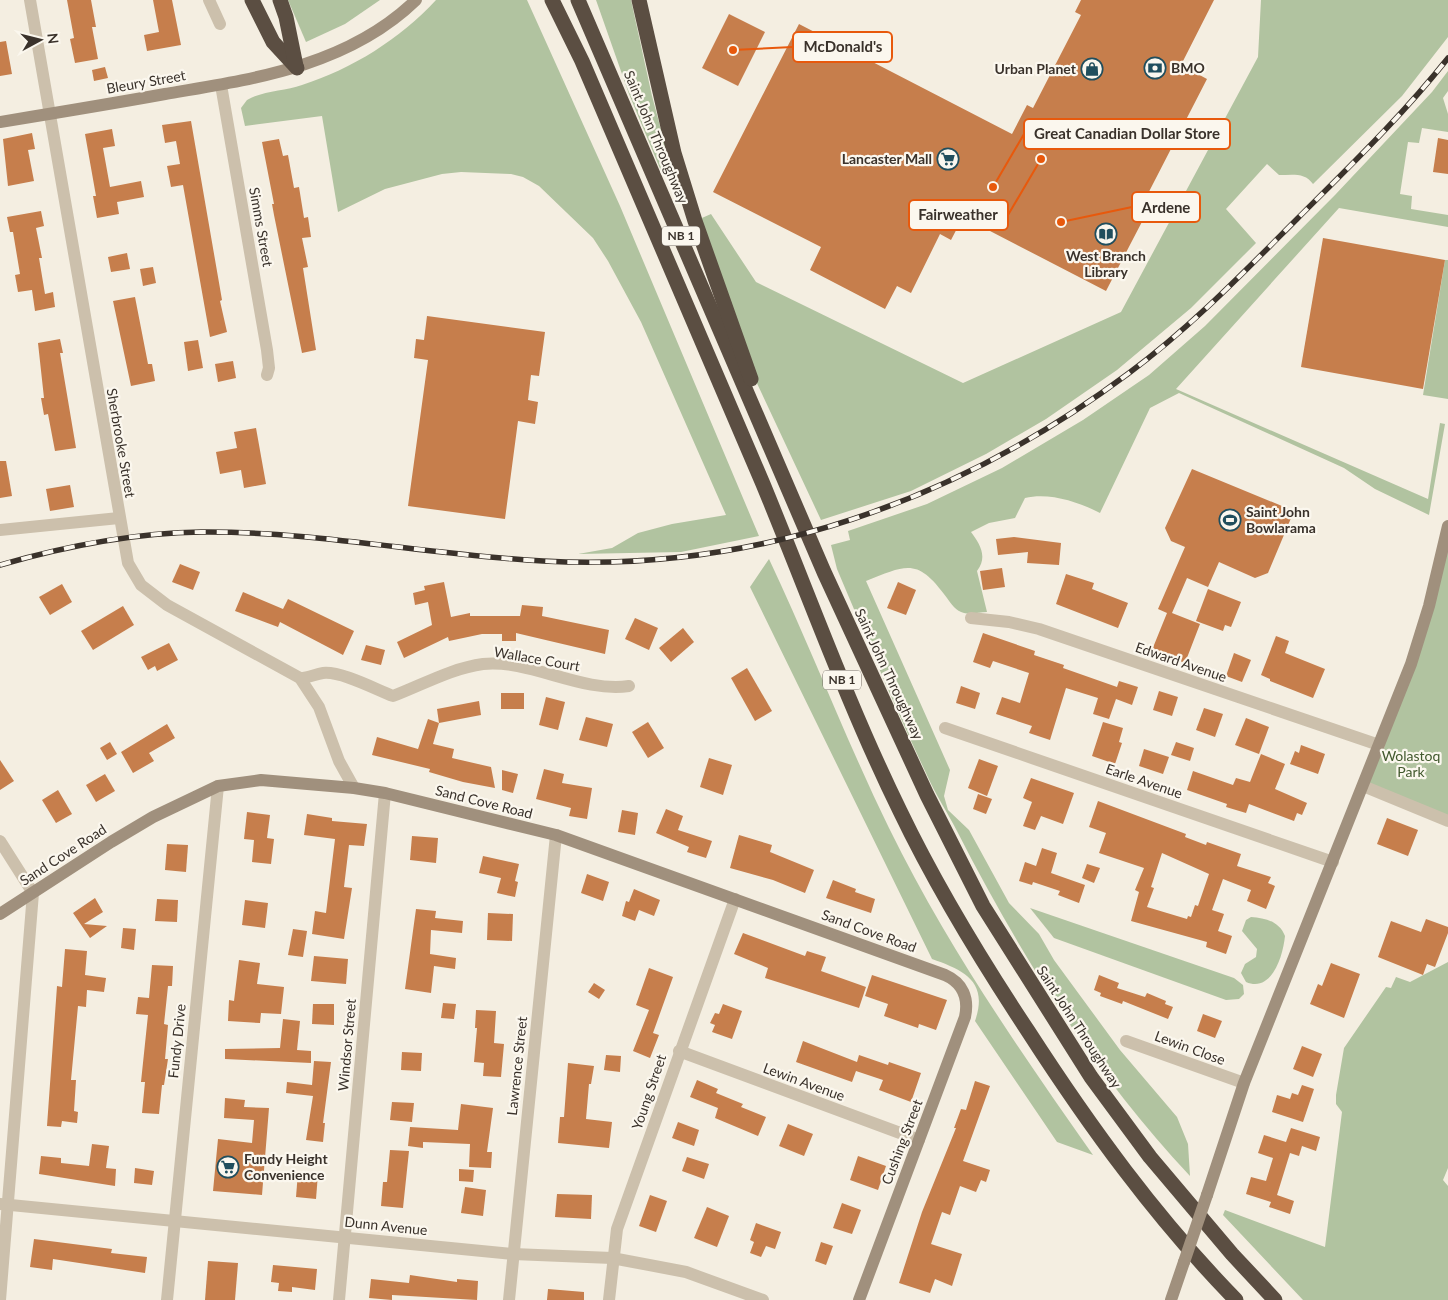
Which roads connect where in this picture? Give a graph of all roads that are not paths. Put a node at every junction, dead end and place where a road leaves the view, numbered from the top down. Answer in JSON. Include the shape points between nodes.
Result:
{"nodes":[{"id":1,"x":30,"y":0,"type":"edge"},
{"id":2,"x":209,"y":0,"type":"edge"},
{"id":3,"x":252,"y":0,"type":"edge"},
{"id":4,"x":280,"y":0,"type":"edge"},
{"id":5,"x":416,"y":0,"type":"edge"},
{"id":6,"x":552,"y":0,"type":"edge"},
{"id":7,"x":578,"y":0,"type":"edge"},
{"id":8,"x":639,"y":0,"type":"edge"},
{"id":9,"x":220,"y":24,"type":"dead end"},
{"id":10,"x":297,"y":68,"type":"junction"},
{"id":11,"x":221,"y":85,"type":"junction"},
{"id":12,"x":50,"y":114,"type":"junction"},
{"id":13,"x":0,"y":122,"type":"edge"},
{"id":14,"x":268,"y":375,"type":"dead end"},
{"id":15,"x":782,"y":473,"type":"junction"},
{"id":16,"x":119,"y":518,"type":"junction"},
{"id":17,"x":1448,"y":526,"type":"edge"},
{"id":18,"x":0,"y":530,"type":"edge"},
{"id":19,"x":971,"y":618,"type":"dead end"},
{"id":20,"x":300,"y":678,"type":"junction"},
{"id":21,"x":629,"y":686,"type":"dead end"},
{"id":22,"x":945,"y":728,"type":"dead end"},
{"id":23,"x":1379,"y":745,"type":"junction"},
{"id":24,"x":218,"y":786,"type":"junction"},
{"id":25,"x":1363,"y":786,"type":"junction"},
{"id":26,"x":354,"y":788,"type":"junction"},
{"id":27,"x":385,"y":793,"type":"junction"},
{"id":28,"x":1448,"y":821,"type":"edge"},
{"id":29,"x":556,"y":835,"type":"junction"},
{"id":30,"x":0,"y":841,"type":"edge"},
{"id":31,"x":1333,"y":862,"type":"junction"},
{"id":32,"x":32,"y":892,"type":"junction"},
{"id":33,"x":735,"y":899,"type":"junction"},
{"id":34,"x":0,"y":914,"type":"edge"},
{"id":35,"x":965,"y":994,"type":"joint"},
{"id":36,"x":1126,"y":1041,"type":"dead end"},
{"id":37,"x":679,"y":1051,"type":"junction"},
{"id":38,"x":1244,"y":1083,"type":"junction"},
{"id":39,"x":919,"y":1140,"type":"junction"},
{"id":40,"x":5,"y":1204,"type":"edge"},
{"id":41,"x":174,"y":1221,"type":"junction"},
{"id":42,"x":344,"y":1238,"type":"junction"},
{"id":43,"x":513,"y":1254,"type":"junction"},
{"id":44,"x":612,"y":1258,"type":"junction"},
{"id":45,"x":0,"y":1300,"type":"edge"},
{"id":46,"x":167,"y":1300,"type":"edge"},
{"id":47,"x":339,"y":1300,"type":"edge"},
{"id":48,"x":509,"y":1300,"type":"edge"},
{"id":49,"x":609,"y":1300,"type":"edge"},
{"id":50,"x":763,"y":1300,"type":"edge"},
{"id":51,"x":859,"y":1300,"type":"edge"},
{"id":52,"x":1172,"y":1300,"type":"edge"},
{"id":53,"x":1236,"y":1300,"type":"edge"},
{"id":54,"x":1275,"y":1300,"type":"edge"}],
"edges":[{"from":1,"to":12,"type":"street","name":"Sherbrooke Street"},
{"from":2,"to":9,"type":"street"},
{"from":3,"to":10,"type":"highway","via":[[273,42]]},
{"from":4,"to":10,"type":"highway"},
{"from":5,"to":10,"type":"street","name":"Bleury Street","via":[[400,15],[366,37]]},
{"from":6,"to":53,"type":"highway","number":"NB 1","via":[[586,70],[762,482],[856,715],[930,870],[986,968],[1068,1093],[1126,1174]]},
{"from":7,"to":15,"type":"highway","name":"Saint John Throughway","number":"NB 1"},
{"from":8,"to":15,"type":"highway","via":[[674,153]]},
{"from":10,"to":11,"type":"street","name":"Bleury Street"},
{"from":11,"to":12,"type":"street","name":"Bleury Street"},
{"from":11,"to":14,"type":"street","name":"Simms Street","via":[[267,350]]},
{"from":12,"to":13,"type":"street","name":"Bleury Street"},
{"from":12,"to":16,"type":"street","name":"Sherbrooke Street"},
{"from":15,"to":54,"type":"highway","name":"Saint John Throughway","number":"NB 1","via":[[890,715],[983,906],[1091,1077],[1150,1158]]},
{"from":16,"to":18,"type":"street"},
{"from":16,"to":20,"type":"street","name":"Sherbrooke Street","via":[[128,564],[141,585],[189,618]]},
{"from":17,"to":23,"type":"street","via":[[1411,664]]},
{"from":19,"to":23,"type":"street","name":"Edward Avenue","via":[[1038,629]]},
{"from":20,"to":21,"type":"street","name":"Wallace Court","via":[[322,673],[339,676],[393,696],[483,664],[610,688]]},
{"from":20,"to":26,"type":"street","name":"Sherbrooke Street","via":[[319,707],[339,761]]},
{"from":22,"to":31,"type":"street","name":"Earle Avenue"},
{"from":23,"to":25,"type":"street"},
{"from":24,"to":26,"type":"street","name":"Sand Cove Road","via":[[261,780]]},
{"from":24,"to":32,"type":"street","name":"Sand Cove Road","via":[[145,822]]},
{"from":24,"to":41,"type":"street","name":"Fundy Drive"},
{"from":25,"to":28,"type":"street"},
{"from":25,"to":31,"type":"street"},
{"from":26,"to":27,"type":"street","name":"Sand Cove Road"},
{"from":27,"to":29,"type":"street","name":"Sand Cove Road"},
{"from":27,"to":42,"type":"street","name":"Windsor Street"},
{"from":29,"to":33,"type":"street","name":"Sand Cove Road"},
{"from":29,"to":43,"type":"street","name":"Lawrence Street"},
{"from":30,"to":32,"type":"street"},
{"from":31,"to":38,"type":"street"},
{"from":32,"to":34,"type":"street","name":"Sand Cove Road"},
{"from":32,"to":40,"type":"street"},
{"from":33,"to":35,"type":"street","name":"Sand Cove Road","via":[[945,975],[957,982]]},
{"from":33,"to":37,"type":"street","name":"Young Street"},
{"from":35,"to":39,"type":"street","name":"Cushing Street","via":[[965,1017]]},
{"from":36,"to":38,"type":"street","name":"Lewin Close"},
{"from":37,"to":39,"type":"street","name":"Lewin Avenue"},
{"from":37,"to":44,"type":"street","name":"Young Street","via":[[617,1229]]},
{"from":38,"to":52,"type":"street","bridge":true},
{"from":39,"to":51,"type":"street","name":"Cushing Street"},
{"from":40,"to":41,"type":"street","name":"Dunn Avenue"},
{"from":40,"to":45,"type":"street"},
{"from":41,"to":42,"type":"street","name":"Dunn Avenue"},
{"from":41,"to":46,"type":"street","name":"Fundy Drive"},
{"from":42,"to":43,"type":"street","name":"Dunn Avenue"},
{"from":42,"to":47,"type":"street","name":"Windsor Street"},
{"from":43,"to":44,"type":"street","name":"Dunn Avenue"},
{"from":43,"to":48,"type":"street","name":"Lawrence Street"},
{"from":44,"to":49,"type":"street","name":"Young Street"},
{"from":44,"to":50,"type":"street","name":"Dunn Avenue","via":[[686,1272]]}]}
